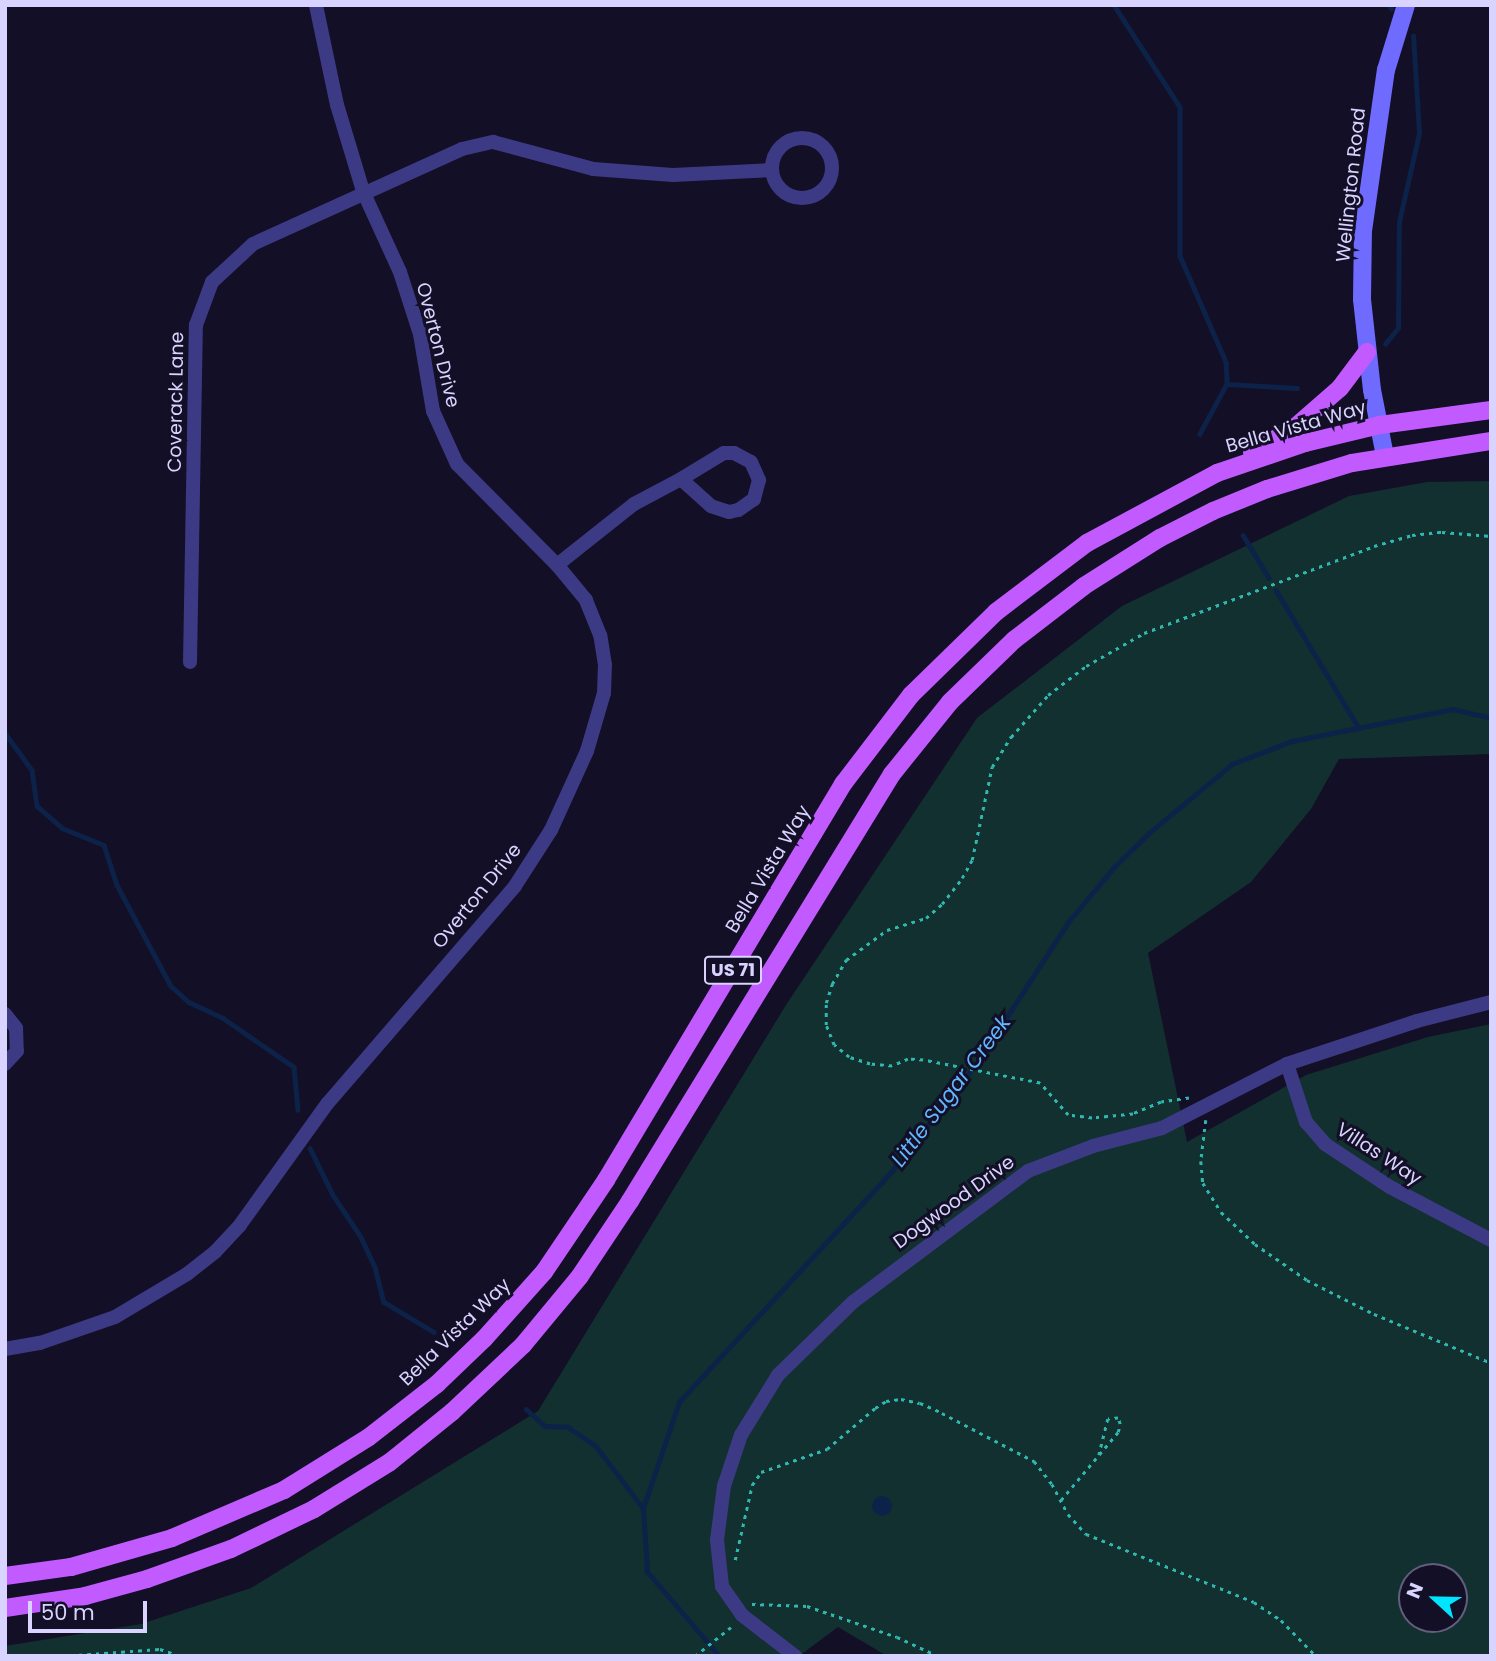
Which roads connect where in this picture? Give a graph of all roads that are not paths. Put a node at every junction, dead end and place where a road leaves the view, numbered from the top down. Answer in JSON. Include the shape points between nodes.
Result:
{"nodes":[{"id":1,"x":316,"y":5,"type":"edge"},
{"id":2,"x":1406,"y":5,"type":"edge"},
{"id":3,"x":772,"y":170,"type":"junction"},
{"id":4,"x":363,"y":191,"type":"junction"},
{"id":5,"x":1367,"y":352,"type":"junction"},
{"id":6,"x":1491,"y":410,"type":"edge"},
{"id":7,"x":1380,"y":425,"type":"junction"},
{"id":8,"x":1491,"y":441,"type":"edge"},
{"id":9,"x":1385,"y":456,"type":"junction"},
{"id":10,"x":1217,"y":472,"type":"junction"},
{"id":11,"x":681,"y":479,"type":"junction"},
{"id":12,"x":557,"y":565,"type":"junction"},
{"id":13,"x":190,"y":662,"type":"dead end"},
{"id":14,"x":1491,"y":1002,"type":"edge"},
{"id":15,"x":5,"y":1014,"type":"edge"},
{"id":16,"x":1287,"y":1063,"type":"junction"},
{"id":17,"x":5,"y":1064,"type":"edge"},
{"id":18,"x":1491,"y":1240,"type":"edge"},
{"id":19,"x":5,"y":1349,"type":"edge"},
{"id":20,"x":5,"y":1576,"type":"edge"},
{"id":21,"x":5,"y":1608,"type":"edge"},
{"id":22,"x":795,"y":1656,"type":"edge"}],
"edges":[{"from":1,"to":4,"type":"street","name":"Overton Drive","via":[[337,104]]},
{"from":2,"to":5,"type":"street","name":"Wellington Road","via":[[1386,70],[1363,231]]},
{"from":3,"to":3,"type":"street","via":[[780,147],[798,138],[818,142],[832,167],[826,186],[801,198],[783,191]]},
{"from":3,"to":4,"type":"street","name":"Coverack Lane","via":[[673,175],[593,169],[493,142],[462,149]]},
{"from":4,"to":12,"type":"street","name":"Overton Drive","via":[[400,272],[420,334],[433,411],[457,464]]},
{"from":4,"to":13,"type":"street","name":"Coverack Lane","via":[[253,244],[212,282],[196,325]]},
{"from":5,"to":7,"type":"street","name":"Wellington Road"},
{"from":5,"to":10,"type":"main road","via":[[1340,388],[1293,429]]},
{"from":6,"to":7,"type":"main road","name":"Bella Vista Way","number":"US 71"},
{"from":7,"to":9,"type":"street","name":"Wellington Road"},
{"from":7,"to":10,"type":"main road","name":"Bella Vista Way","number":"US 71"},
{"from":8,"to":9,"type":"main road","number":"US 71"},
{"from":9,"to":21,"type":"main road","number":"US 71","via":[[1267,489],[1160,538],[1014,640],[950,702],[892,774],[846,844],[580,1276],[523,1345],[452,1412],[390,1462],[314,1510],[231,1549],[135,1583]]},
{"from":10,"to":20,"type":"main road","name":"Bella Vista Way","number":"US 71","via":[[1087,543],[996,612],[911,695],[843,784],[613,1169],[544,1272],[437,1384],[369,1437],[284,1490],[172,1538],[71,1567]]},
{"from":11,"to":11,"type":"street","via":[[715,457],[734,453],[751,462],[759,480],[747,506],[729,512],[711,506]]},
{"from":11,"to":12,"type":"street","via":[[634,504]]},
{"from":12,"to":19,"type":"street","name":"Overton Drive","via":[[586,600],[600,635],[606,664],[604,693],[586,751],[551,830],[515,886],[327,1104],[240,1225],[215,1252],[115,1317],[40,1343]]},
{"from":14,"to":16,"type":"street","name":"Dogwood Drive"},
{"from":15,"to":17,"type":"street","via":[[16,1028],[17,1051]]},
{"from":16,"to":18,"type":"street","name":"Villas Way","via":[[1306,1122],[1325,1144],[1390,1187]]},
{"from":16,"to":22,"type":"street","name":"Dogwood Drive","via":[[1161,1128],[1093,1146],[1028,1171],[853,1302],[778,1375],[741,1435],[724,1486],[717,1561],[722,1586],[743,1615]]}]}
